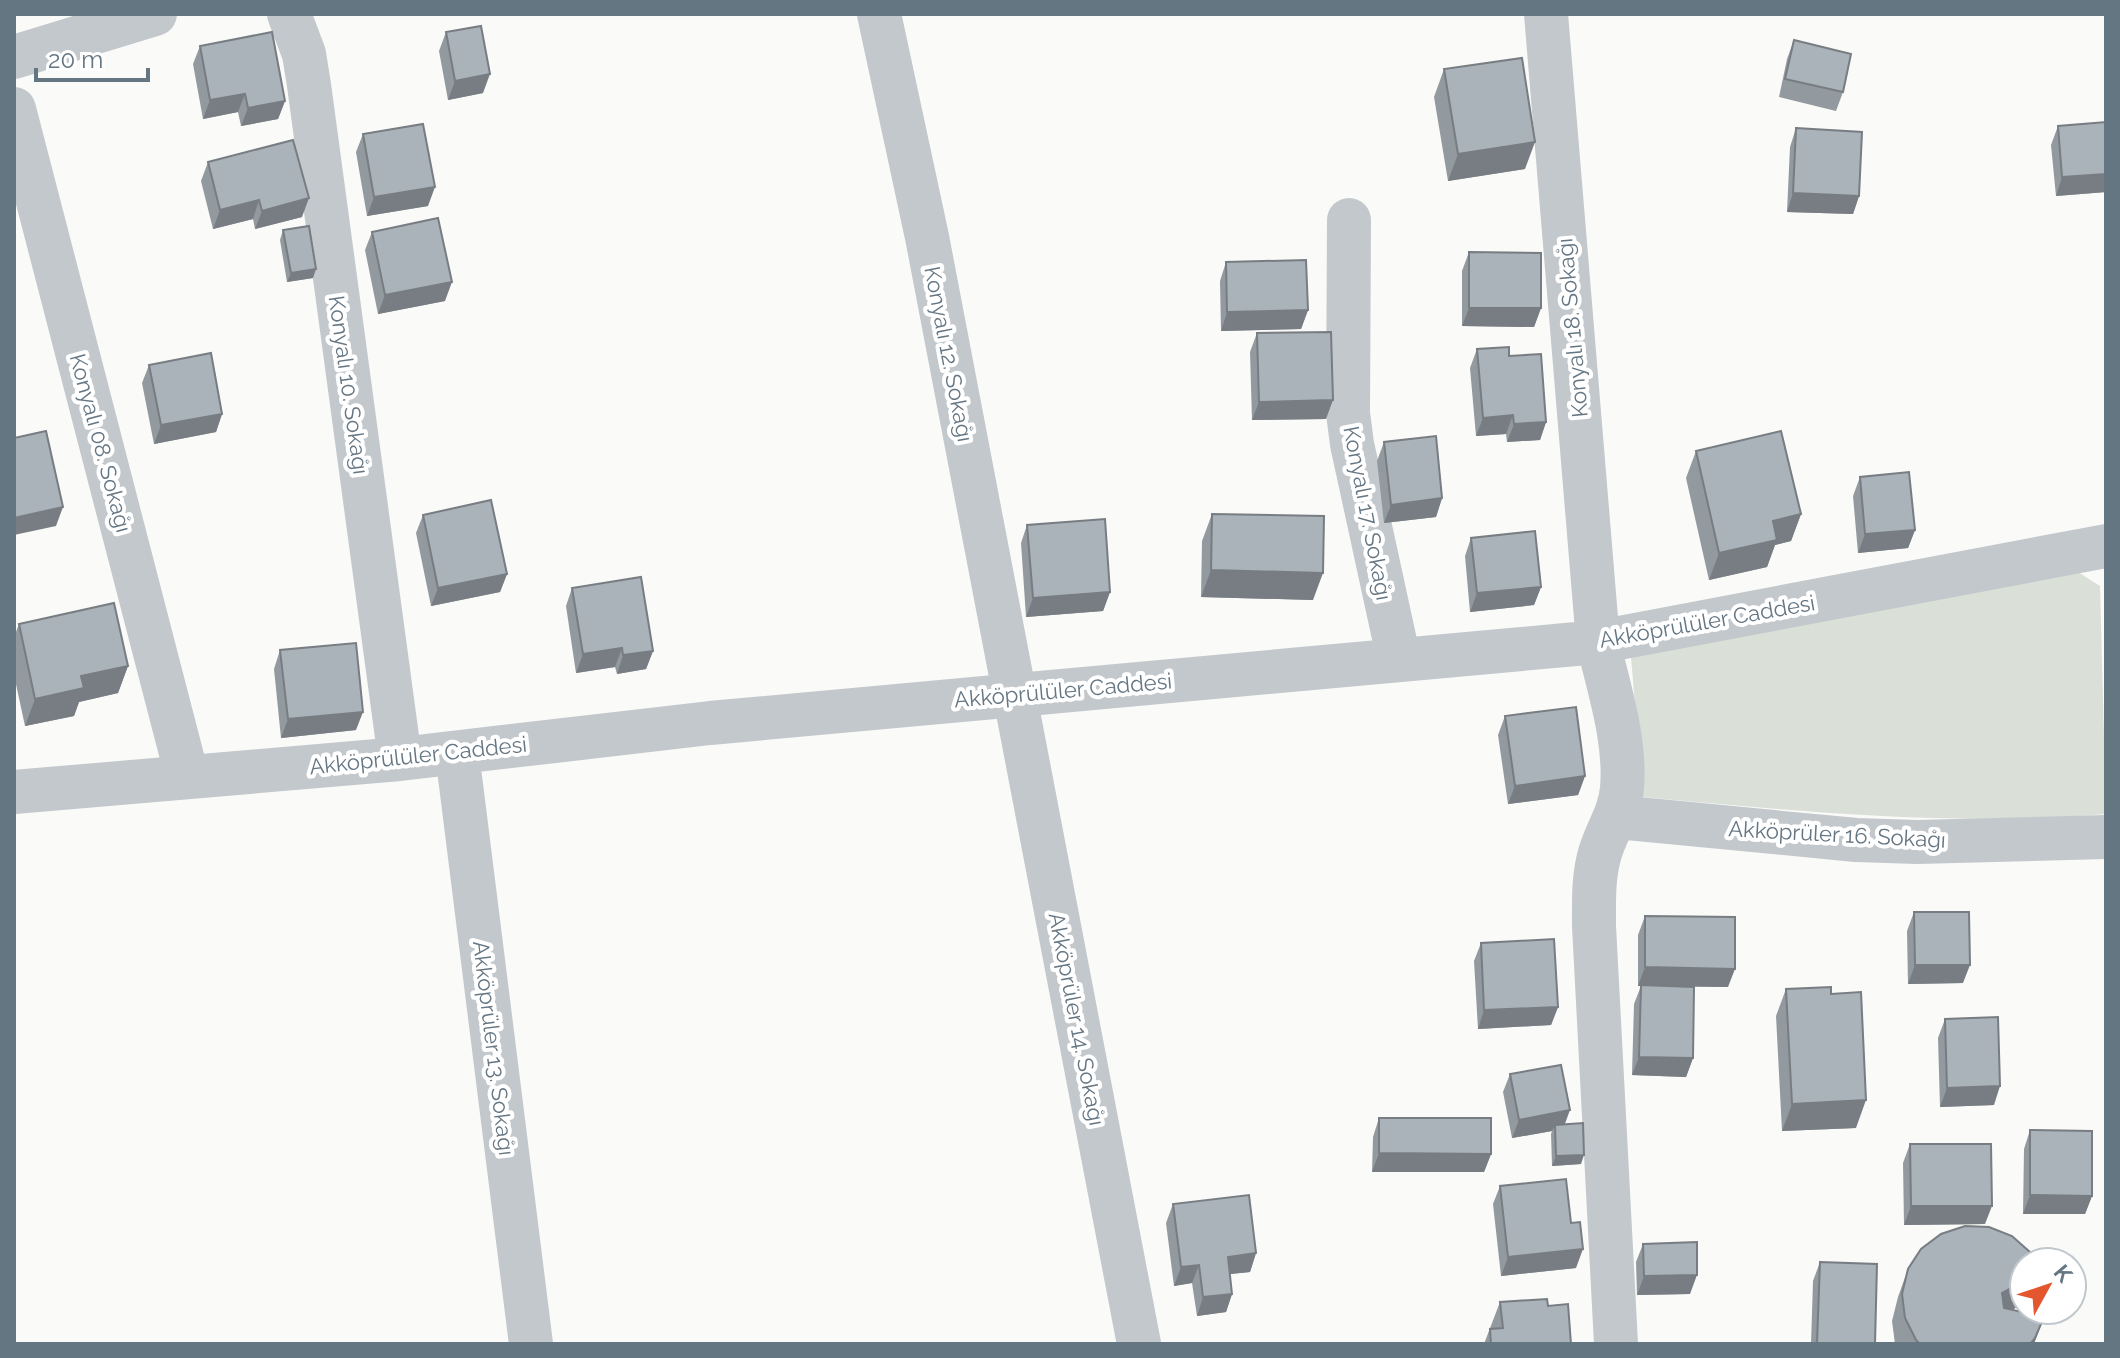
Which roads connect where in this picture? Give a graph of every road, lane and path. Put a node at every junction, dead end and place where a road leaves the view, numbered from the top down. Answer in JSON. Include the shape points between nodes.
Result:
{"nodes":[{"id":1,"x":155,"y":14,"type":"edge"},
{"id":2,"x":289,"y":14,"type":"edge"},
{"id":3,"x":879,"y":14,"type":"edge"},
{"id":4,"x":1546,"y":14,"type":"edge"},
{"id":5,"x":14,"y":57,"type":"edge"},
{"id":6,"x":14,"y":109,"type":"edge"},
{"id":7,"x":1349,"y":220,"type":"dead end"},
{"id":8,"x":2106,"y":546,"type":"edge"},
{"id":9,"x":1598,"y":642,"type":"junction"},
{"id":10,"x":1399,"y":660,"type":"junction"},
{"id":11,"x":1015,"y":694,"type":"junction"},
{"id":12,"x":457,"y":753,"type":"junction"},
{"id":13,"x":400,"y":759,"type":"junction"},
{"id":14,"x":187,"y":776,"type":"junction"},
{"id":15,"x":14,"y":792,"type":"edge"},
{"id":16,"x":1617,"y":817,"type":"junction"},
{"id":17,"x":2106,"y":837,"type":"edge"},
{"id":18,"x":531,"y":1344,"type":"edge"},
{"id":19,"x":1139,"y":1344,"type":"edge"},
{"id":20,"x":1616,"y":1344,"type":"edge"}],
"edges":[{"from":1,"to":5,"type":"street"},
{"from":2,"to":13,"type":"street","name":"Konyalı 10. Sokağı","via":[[309,85]]},
{"from":3,"to":11,"type":"street","name":"Konyalı 12. Sokağı"},
{"from":4,"to":9,"type":"street","name":"Konyalı 18. Sokağı"},
{"from":6,"to":14,"type":"street","name":"Konyalı 08. Sokağı"},
{"from":7,"to":10,"type":"street","name":"Konyalı 17. Sokağı","via":[[1350,429]]},
{"from":8,"to":9,"type":"street","name":"Akköprülüler Caddesi"},
{"from":9,"to":10,"type":"street","name":"Akköprülüler Caddesi"},
{"from":9,"to":16,"type":"street","name":"Konyalı 18. Sokağı","via":[[1621,755]]},
{"from":10,"to":11,"type":"street","name":"Akköprülüler Caddesi"},
{"from":11,"to":12,"type":"street","name":"Akköprülüler Caddesi"},
{"from":11,"to":19,"type":"street","name":"Akköprüler 14. Sokağı"},
{"from":12,"to":13,"type":"street","name":"Akköprülüler Caddesi"},
{"from":12,"to":18,"type":"street","name":"Akköprüler 13. Sokağı"},
{"from":13,"to":14,"type":"street","name":"Akköprülüler Caddesi"},
{"from":14,"to":15,"type":"street","name":"Akköprülüler Caddesi"},
{"from":16,"to":17,"type":"street","name":"Akköprüler 16. Sokağı","via":[[1856,840]]},
{"from":16,"to":20,"type":"street","name":"Konyalı 18. Sokağı","via":[[1594,878]]}]}
